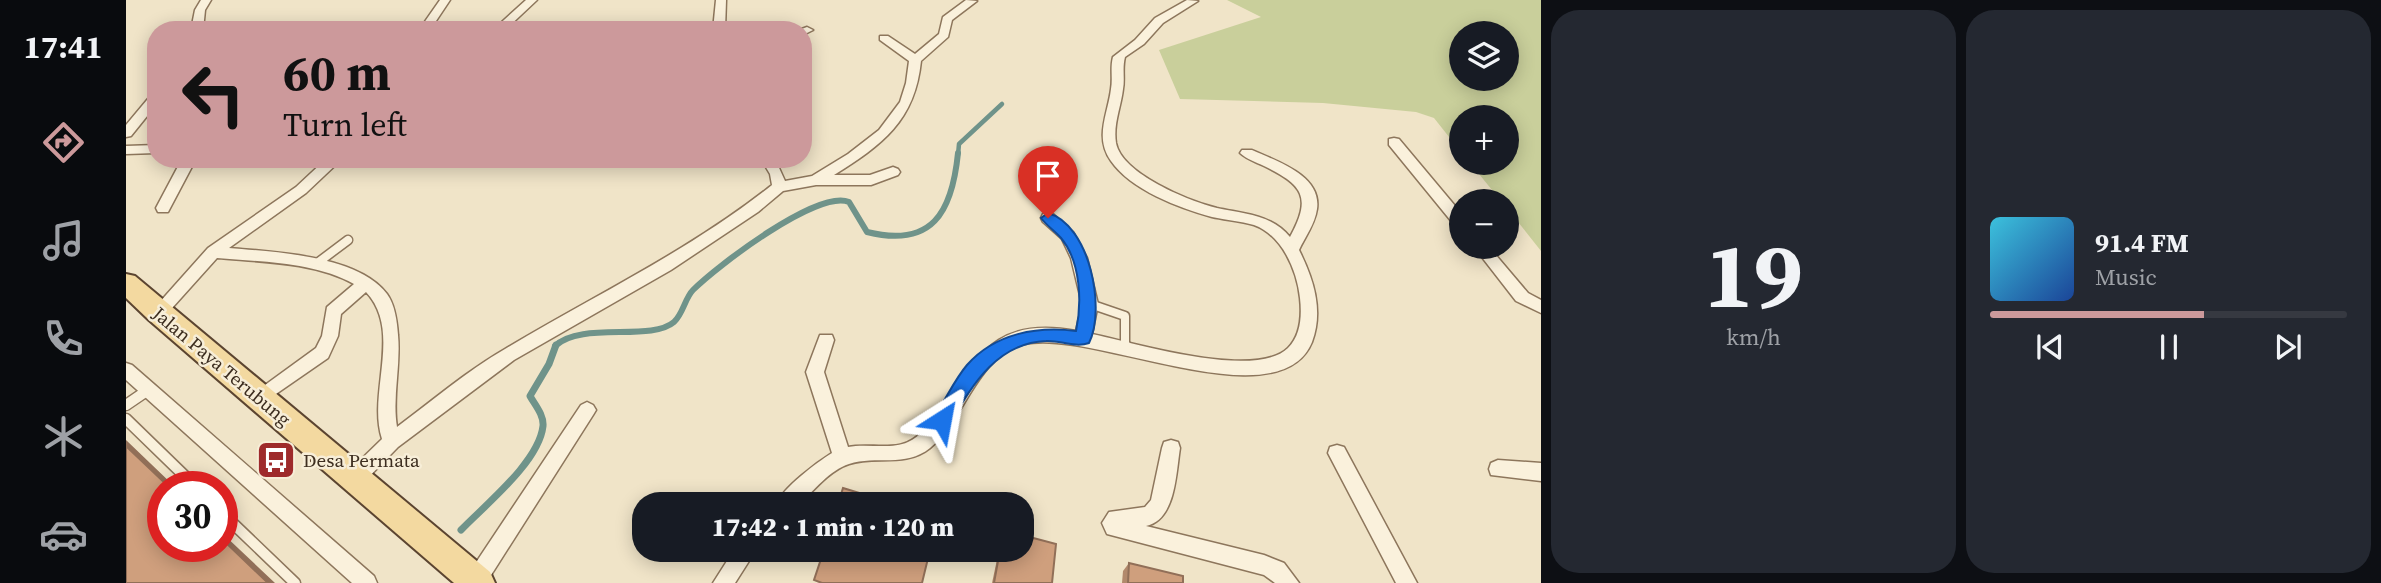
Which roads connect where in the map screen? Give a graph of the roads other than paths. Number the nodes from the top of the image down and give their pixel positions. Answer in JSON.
{"nodes":[{"id":1,"x":206,"y":0,"type":"edge"},
{"id":2,"x":444,"y":0,"type":"edge"},
{"id":3,"x":532,"y":0,"type":"edge"},
{"id":4,"x":721,"y":0,"type":"edge"},
{"id":5,"x":972,"y":1,"type":"edge"},
{"id":6,"x":1193,"y":1,"type":"edge"},
{"id":7,"x":198,"y":21,"type":"edge"},
{"id":8,"x":430,"y":21,"type":"edge"},
{"id":9,"x":508,"y":21,"type":"edge"},
{"id":10,"x":720,"y":21,"type":"edge"},
{"id":11,"x":884,"y":38,"type":"dead end"},
{"id":12,"x":915,"y":60,"type":"junction"},
{"id":13,"x":147,"y":108,"type":"edge"},
{"id":14,"x":126,"y":134,"type":"edge"},
{"id":15,"x":1394,"y":142,"type":"dead end"},
{"id":16,"x":147,"y":149,"type":"edge"},
{"id":17,"x":126,"y":150,"type":"edge"},
{"id":18,"x":1247,"y":153,"type":"dead end"},
{"id":19,"x":184,"y":168,"type":"edge"},
{"id":20,"x":325,"y":168,"type":"edge"},
{"id":21,"x":773,"y":168,"type":"edge"},
{"id":22,"x":893,"y":172,"type":"dead end"},
{"id":23,"x":816,"y":180,"type":"junction"},
{"id":24,"x":779,"y":187,"type":"junction"},
{"id":25,"x":163,"y":208,"type":"dead end"},
{"id":26,"x":1449,"y":208,"type":"edge"},
{"id":27,"x":1048,"y":218,"type":"dead end"},
{"id":28,"x":348,"y":240,"type":"dead end"},
{"id":29,"x":1292,"y":250,"type":"junction"},
{"id":30,"x":213,"y":252,"type":"junction"},
{"id":31,"x":1491,"y":259,"type":"edge"},
{"id":32,"x":316,"y":264,"type":"junction"},
{"id":33,"x":126,"y":283,"type":"edge"},
{"id":34,"x":365,"y":284,"type":"junction"},
{"id":35,"x":1090,"y":304,"type":"junction"},
{"id":36,"x":1541,"y":307,"type":"edge"},
{"id":37,"x":158,"y":313,"type":"junction"},
{"id":38,"x":1083,"y":338,"type":"junction"},
{"id":39,"x":826,"y":340,"type":"dead end"},
{"id":40,"x":1125,"y":348,"type":"junction"},
{"id":41,"x":126,"y":370,"type":"edge"},
{"id":42,"x":148,"y":390,"type":"junction"},
{"id":43,"x":260,"y":398,"type":"junction"},
{"id":44,"x":126,"y":405,"type":"edge"},
{"id":45,"x":587,"y":411,"type":"dead end"},
{"id":46,"x":126,"y":419,"type":"edge"},
{"id":47,"x":392,"y":441,"type":"junction"},
{"id":48,"x":1171,"y":448,"type":"dead end"},
{"id":49,"x":1337,"y":453,"type":"dead end"},
{"id":50,"x":842,"y":456,"type":"junction"},
{"id":51,"x":1499,"y":468,"type":"dead end"},
{"id":52,"x":180,"y":471,"type":"edge"},
{"id":53,"x":1541,"y":472,"type":"edge"},
{"id":54,"x":355,"y":478,"type":"junction"},
{"id":55,"x":800,"y":492,"type":"edge"},
{"id":56,"x":238,"y":528,"type":"edge"},
{"id":57,"x":738,"y":562,"type":"edge"},
{"id":58,"x":478,"y":582,"type":"edge"},
{"id":59,"x":295,"y":583,"type":"edge"},
{"id":60,"x":367,"y":583,"type":"edge"},
{"id":61,"x":723,"y":583,"type":"edge"},
{"id":62,"x":1289,"y":583,"type":"edge"},
{"id":63,"x":1407,"y":583,"type":"edge"}],
"edges":[{"from":1,"to":7,"type":"street"},
{"from":2,"to":8,"type":"street"},
{"from":3,"to":9,"type":"street"},
{"from":4,"to":10,"type":"street"},
{"from":5,"to":12,"type":"street"},
{"from":6,"to":29,"type":"street"},
{"from":11,"to":12,"type":"street"},
{"from":12,"to":23,"type":"street"},
{"from":13,"to":14,"type":"street"},
{"from":15,"to":26,"type":"street"},
{"from":16,"to":17,"type":"street"},
{"from":18,"to":29,"type":"street"},
{"from":19,"to":25,"type":"street"},
{"from":20,"to":30,"type":"street"},
{"from":21,"to":24,"type":"street"},
{"from":22,"to":23,"type":"street"},
{"from":23,"to":24,"type":"street"},
{"from":24,"to":47,"type":"street"},
{"from":27,"to":35,"type":"street"},
{"from":28,"to":32,"type":"lane"},
{"from":29,"to":40,"type":"street"},
{"from":30,"to":32,"type":"street"},
{"from":30,"to":37,"type":"street"},
{"from":31,"to":36,"type":"street"},
{"from":32,"to":34,"type":"street"},
{"from":33,"to":37,"type":"main road","name":"Jalan Paya Terubung"},
{"from":34,"to":43,"type":"street"},
{"from":34,"to":47,"type":"street"},
{"from":35,"to":38,"type":"street"},
{"from":35,"to":40,"type":"lane"},
{"from":37,"to":43,"type":"main road","name":"Jalan Paya Terubung"},
{"from":38,"to":40,"type":"street"},
{"from":38,"to":50,"type":"street"},
{"from":39,"to":50,"type":"street"},
{"from":41,"to":42,"type":"street"},
{"from":42,"to":44,"type":"lane"},
{"from":42,"to":60,"type":"street"},
{"from":43,"to":54,"type":"main road","name":"Jalan Paya Terubung"},
{"from":45,"to":58,"type":"street"},
{"from":46,"to":52,"type":"lane"},
{"from":47,"to":54,"type":"street"},
{"from":48,"to":62,"type":"street"},
{"from":49,"to":63,"type":"street"},
{"from":50,"to":55,"type":"street"},
{"from":51,"to":53,"type":"street"},
{"from":54,"to":58,"type":"main road","name":"Jalan Paya Terubung"},
{"from":56,"to":59,"type":"lane"},
{"from":57,"to":61,"type":"street"}]}
